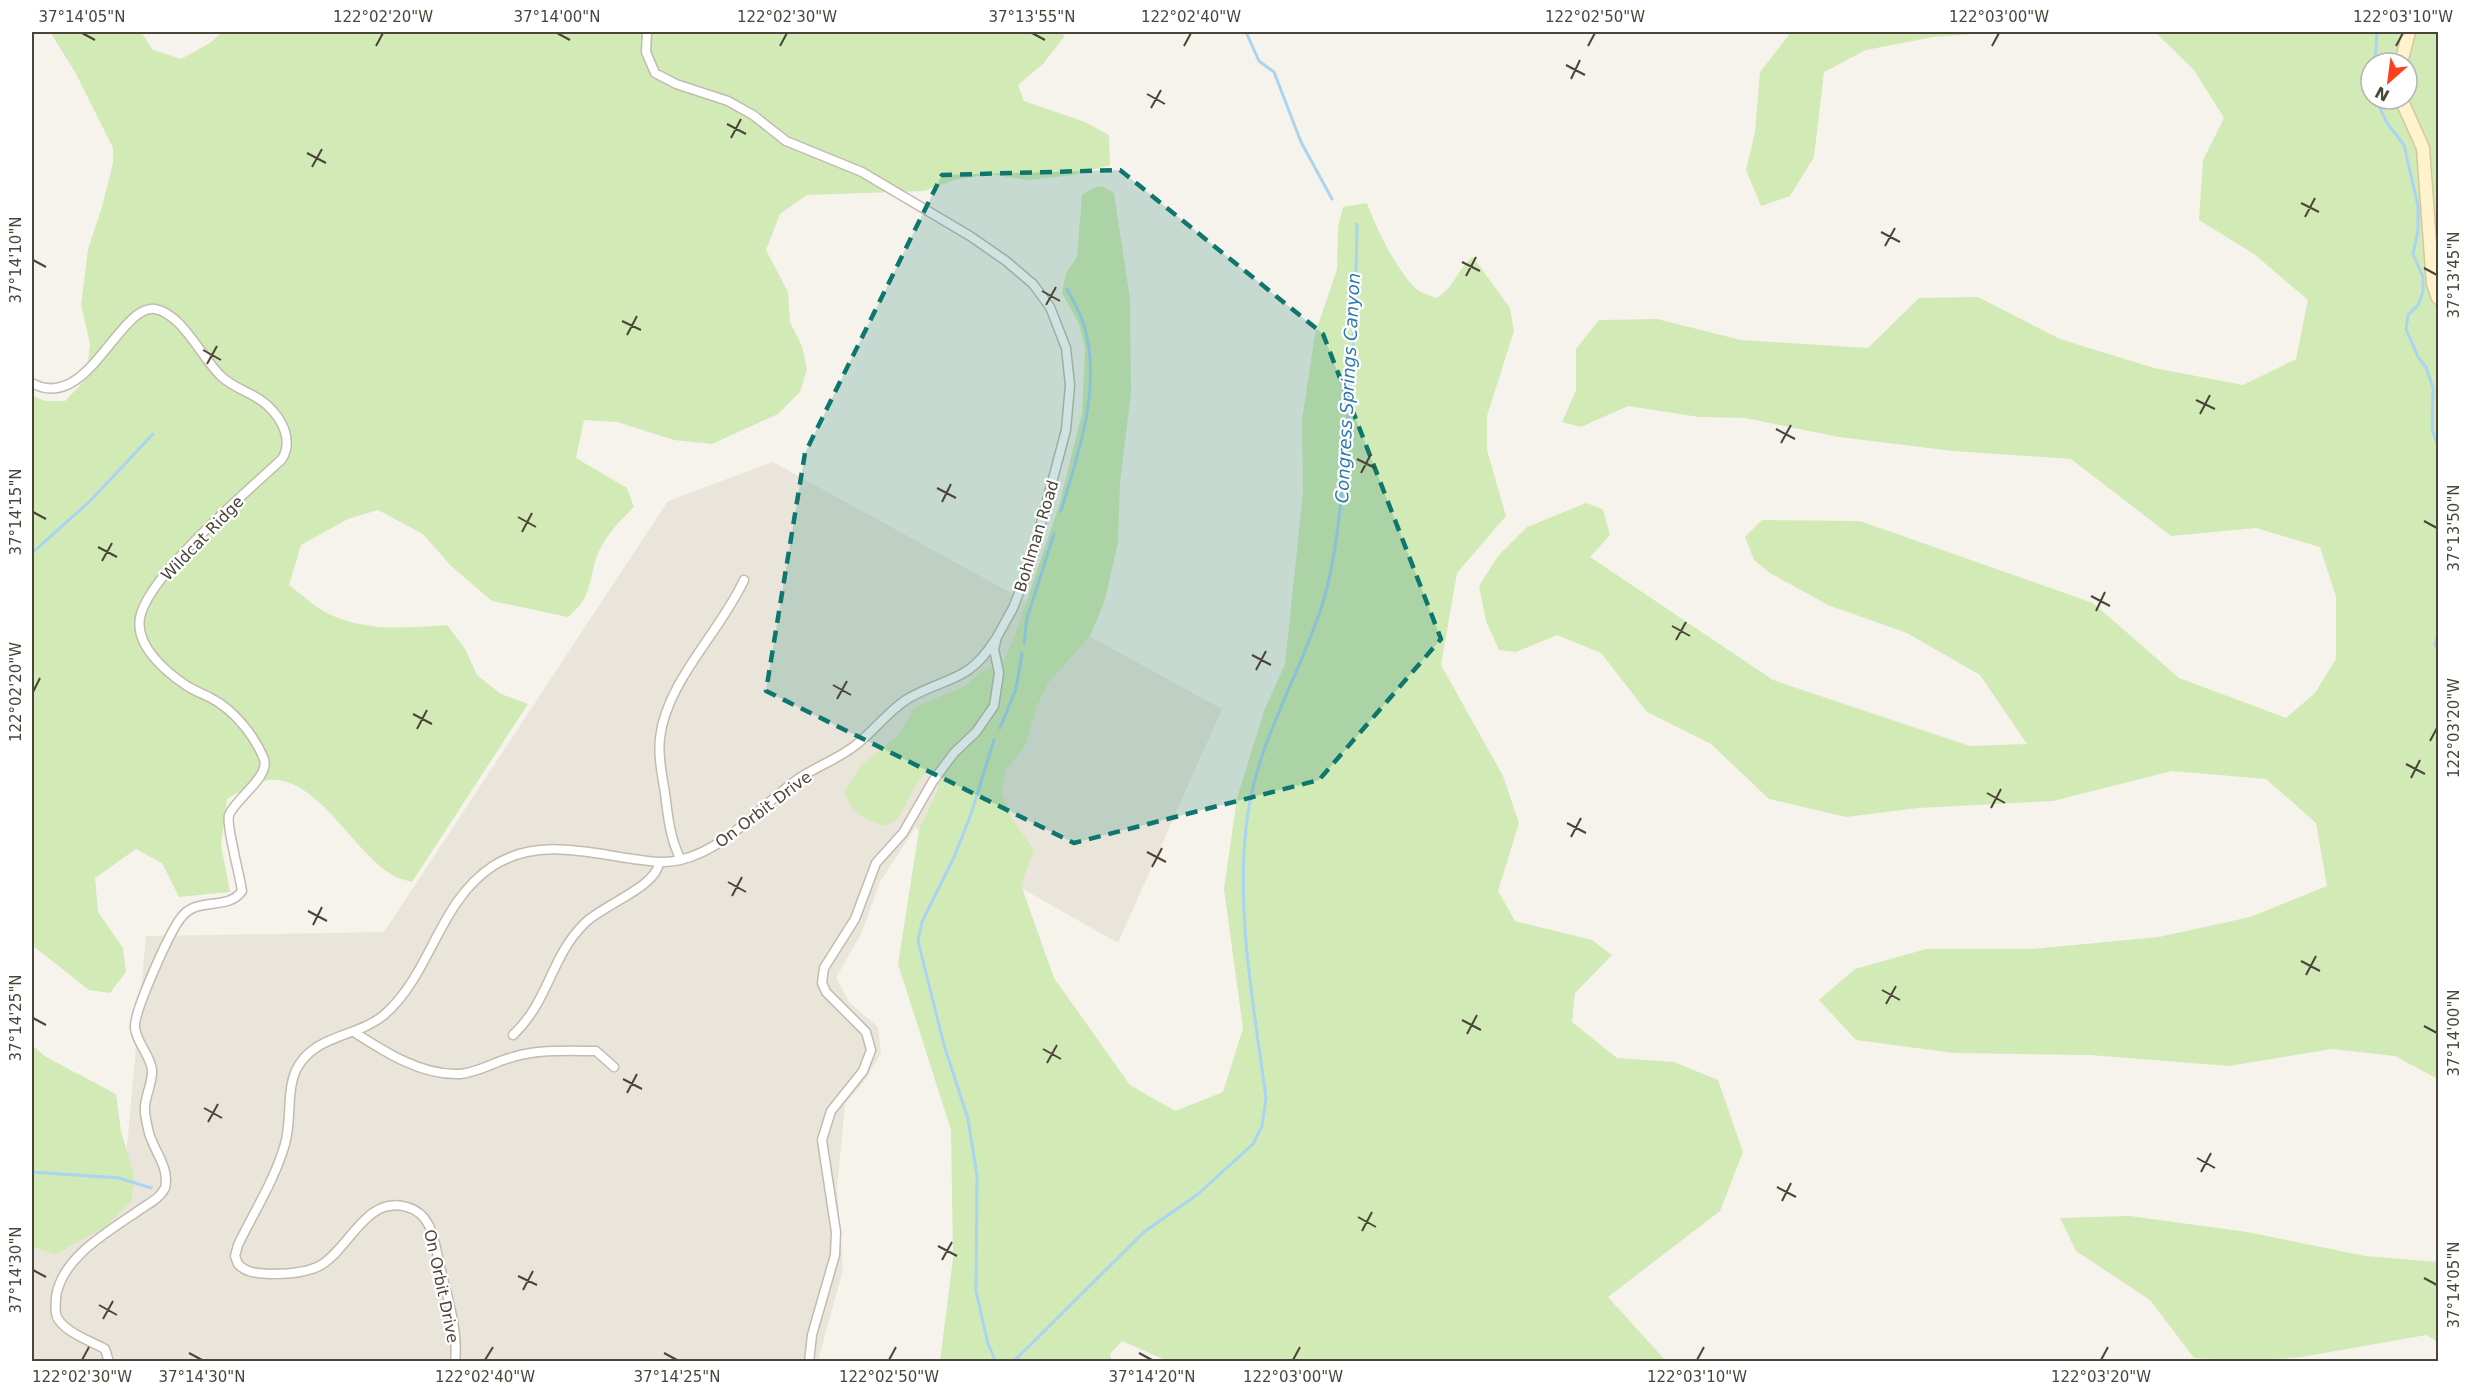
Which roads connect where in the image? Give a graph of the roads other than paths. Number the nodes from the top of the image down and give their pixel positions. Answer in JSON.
{"nodes":[{"id":1,"x":647,"y":32,"type":"edge"},
{"id":2,"x":2409,"y":32,"type":"edge"},
{"id":3,"x":2404,"y":51,"type":"edge"},
{"id":4,"x":2406,"y":111,"type":"edge"},
{"id":5,"x":2439,"y":298,"type":"edge"},
{"id":6,"x":32,"y":383,"type":"edge"},
{"id":7,"x":744,"y":580,"type":"dead end"},
{"id":8,"x":997,"y":637,"type":"junction"},
{"id":9,"x":681,"y":860,"type":"junction"},
{"id":10,"x":659,"y":863,"type":"junction"},
{"id":11,"x":354,"y":1032,"type":"junction"},
{"id":12,"x":513,"y":1035,"type":"dead end"},
{"id":13,"x":614,"y":1067,"type":"dead end"},
{"id":14,"x":109,"y":1362,"type":"edge"},
{"id":15,"x":455,"y":1362,"type":"edge"},
{"id":16,"x":809,"y":1362,"type":"edge"}],
"edges":[{"from":1,"to":8,"type":"street","name":"Bohlman Road"},
{"from":2,"to":3,"type":"street"},
{"from":4,"to":5,"type":"street"},
{"from":6,"to":14,"type":"street","name":"Wildcat Ridge"},
{"from":7,"to":9,"type":"street"},
{"from":8,"to":9,"type":"street","name":"On Orbit Drive"},
{"from":8,"to":16,"type":"street"},
{"from":9,"to":10,"type":"street","name":"On Orbit Drive"},
{"from":10,"to":11,"type":"street","name":"On Orbit Drive"},
{"from":10,"to":12,"type":"street"},
{"from":11,"to":13,"type":"street"},
{"from":11,"to":15,"type":"street","name":"On Orbit Drive"}]}
